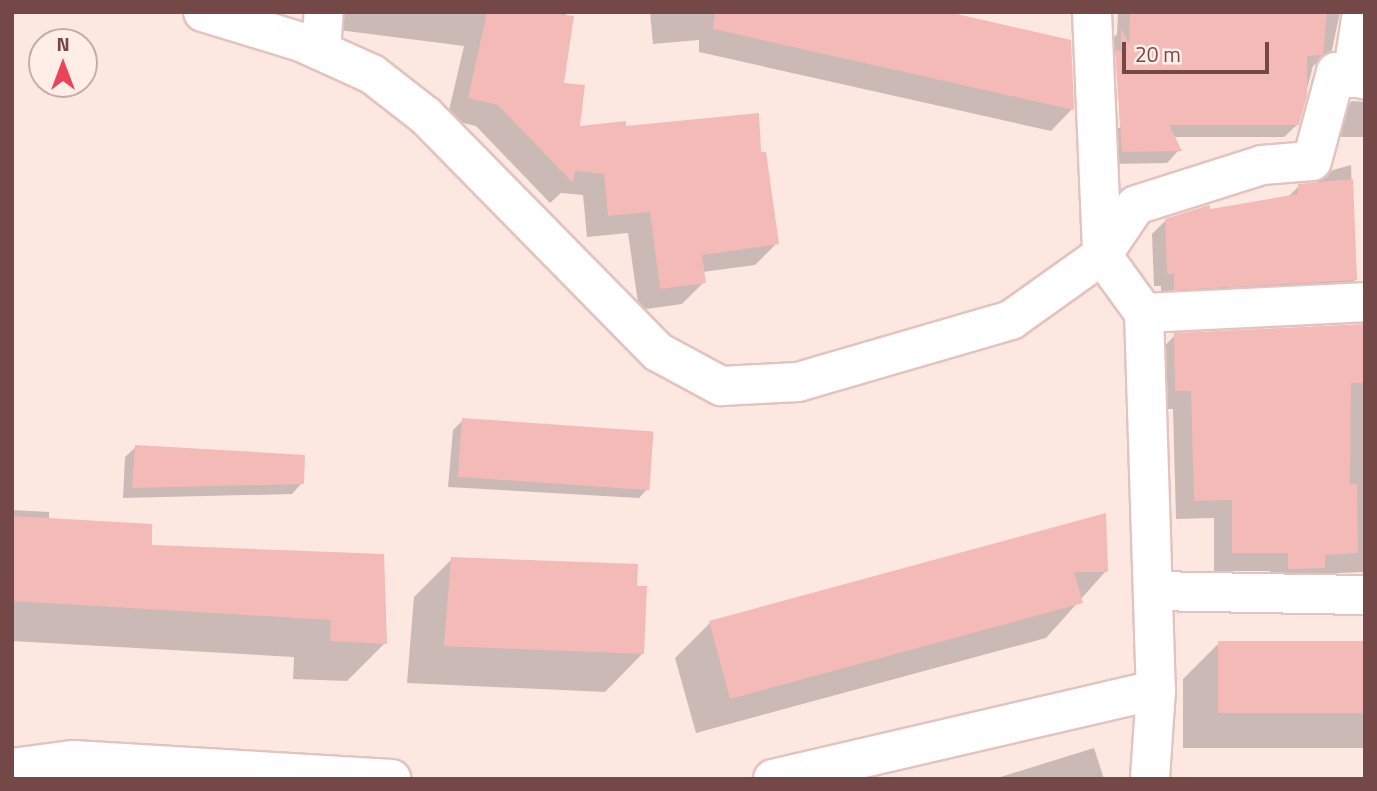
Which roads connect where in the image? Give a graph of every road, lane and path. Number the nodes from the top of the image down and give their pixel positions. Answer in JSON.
{"nodes":[{"id":1,"x":324,"y":12,"type":"edge"},
{"id":2,"x":1092,"y":12,"type":"edge"},
{"id":3,"x":1362,"y":12,"type":"edge"},
{"id":4,"x":216,"y":13,"type":"edge"},
{"id":5,"x":321,"y":51,"type":"junction"},
{"id":6,"x":1359,"y":79,"type":"edge"},
{"id":7,"x":1102,"y":255,"type":"junction"},
{"id":8,"x":1365,"y":302,"type":"edge"},
{"id":9,"x":1144,"y":313,"type":"junction"},
{"id":10,"x":1153,"y":591,"type":"junction"},
{"id":11,"x":1365,"y":595,"type":"edge"},
{"id":12,"x":1156,"y":690,"type":"junction"},
{"id":13,"x":26,"y":771,"type":"edge"},
{"id":14,"x":391,"y":779,"type":"edge"},
{"id":15,"x":773,"y":779,"type":"edge"},
{"id":16,"x":1150,"y":779,"type":"edge"}],
"edges":[{"from":1,"to":5,"type":"street"},
{"from":2,"to":7,"type":"street"},
{"from":3,"to":6,"type":"street"},
{"from":4,"to":5,"type":"street"},
{"from":5,"to":7,"type":"street"},
{"from":6,"to":7,"type":"street"},
{"from":7,"to":9,"type":"street"},
{"from":8,"to":9,"type":"street"},
{"from":9,"to":10,"type":"street"},
{"from":10,"to":11,"type":"street"},
{"from":10,"to":12,"type":"street"},
{"from":12,"to":15,"type":"street"},
{"from":12,"to":16,"type":"street"},
{"from":13,"to":14,"type":"street"}]}
